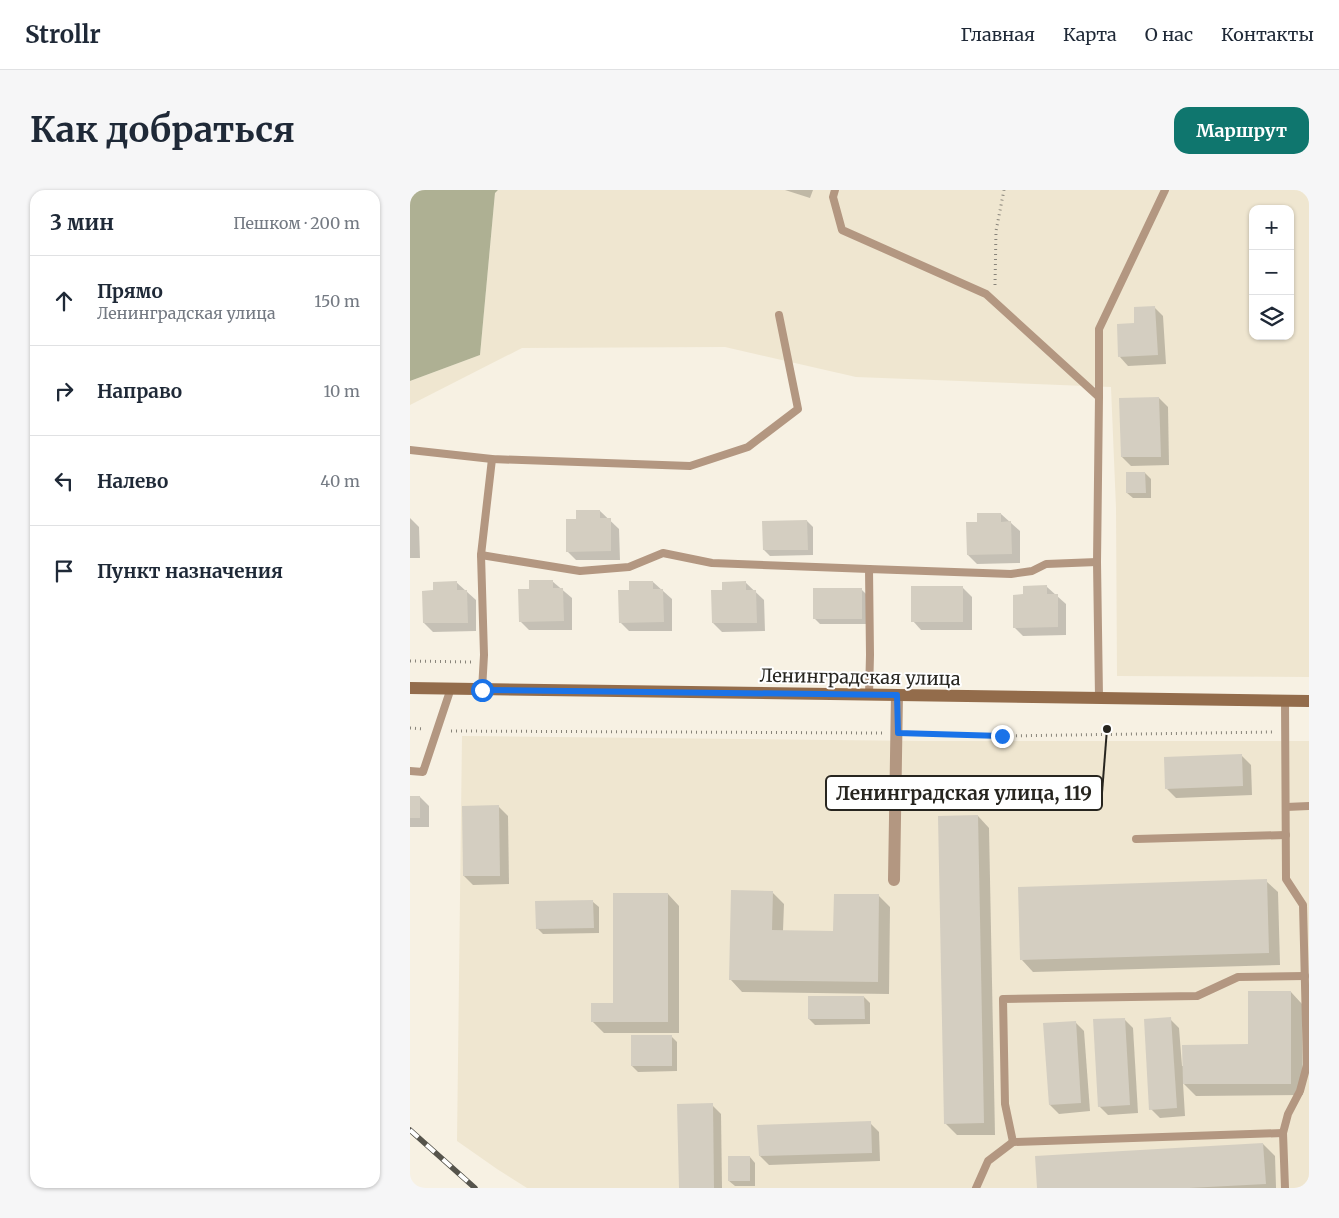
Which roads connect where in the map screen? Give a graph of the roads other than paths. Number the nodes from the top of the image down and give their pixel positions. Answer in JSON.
{"nodes":[{"id":1,"x":835,"y":190,"type":"edge"},
{"id":2,"x":1165,"y":190,"type":"edge"},
{"id":3,"x":779,"y":315,"type":"dead end"},
{"id":4,"x":1099,"y":397,"type":"junction"},
{"id":5,"x":410,"y":450,"type":"edge"},
{"id":6,"x":492,"y":459,"type":"junction"},
{"id":7,"x":481,"y":555,"type":"junction"},
{"id":8,"x":1097,"y":562,"type":"junction"},
{"id":9,"x":869,"y":569,"type":"junction"},
{"id":10,"x":410,"y":688,"type":"edge"},
{"id":11,"x":451,"y":688,"type":"junction"},
{"id":12,"x":482,"y":690,"type":"junction"},
{"id":13,"x":868,"y":695,"type":"junction"},
{"id":14,"x":897,"y":695,"type":"junction"},
{"id":15,"x":1100,"y":697,"type":"junction"},
{"id":16,"x":1285,"y":700,"type":"junction"},
{"id":17,"x":1309,"y":701,"type":"edge"},
{"id":18,"x":410,"y":771,"type":"edge"},
{"id":19,"x":1309,"y":806,"type":"edge"},
{"id":20,"x":1286,"y":807,"type":"junction"},
{"id":21,"x":1286,"y":835,"type":"junction"},
{"id":22,"x":1136,"y":840,"type":"dead end"},
{"id":23,"x":894,"y":880,"type":"dead end"},
{"id":24,"x":1305,"y":976,"type":"junction"},
{"id":25,"x":1307,"y":1007,"type":"edge"},
{"id":26,"x":1283,"y":1133,"type":"junction"},
{"id":27,"x":1013,"y":1142,"type":"junction"},
{"id":28,"x":976,"y":1188,"type":"edge"},
{"id":29,"x":1284,"y":1188,"type":"edge"}],
"edges":[{"from":1,"to":4,"type":"lane"},
{"from":2,"to":4,"type":"lane"},
{"from":3,"to":6,"type":"lane"},
{"from":4,"to":8,"type":"lane"},
{"from":5,"to":6,"type":"lane"},
{"from":6,"to":7,"type":"lane"},
{"from":7,"to":9,"type":"lane"},
{"from":7,"to":12,"type":"lane"},
{"from":8,"to":9,"type":"lane"},
{"from":8,"to":15,"type":"lane"},
{"from":9,"to":13,"type":"lane"},
{"from":10,"to":11,"type":"main road","name":"Ленинградская улица"},
{"from":11,"to":12,"type":"main road","name":"Ленинградская улица"},
{"from":11,"to":18,"type":"lane"},
{"from":12,"to":13,"type":"main road","name":"Ленинградская улица"},
{"from":13,"to":14,"type":"main road","name":"Ленинградская улица"},
{"from":14,"to":15,"type":"main road","name":"Ленинградская улица"},
{"from":14,"to":23,"type":"street"},
{"from":15,"to":16,"type":"main road","name":"Ленинградская улица"},
{"from":16,"to":17,"type":"main road","name":"Ленинградская улица"},
{"from":16,"to":20,"type":"lane"},
{"from":19,"to":20,"type":"lane"},
{"from":20,"to":21,"type":"lane"},
{"from":21,"to":22,"type":"lane"},
{"from":21,"to":24,"type":"lane"},
{"from":24,"to":25,"type":"lane"},
{"from":24,"to":27,"type":"lane"},
{"from":25,"to":26,"type":"lane"},
{"from":26,"to":27,"type":"lane"},
{"from":26,"to":29,"type":"lane"},
{"from":27,"to":28,"type":"lane"}]}
